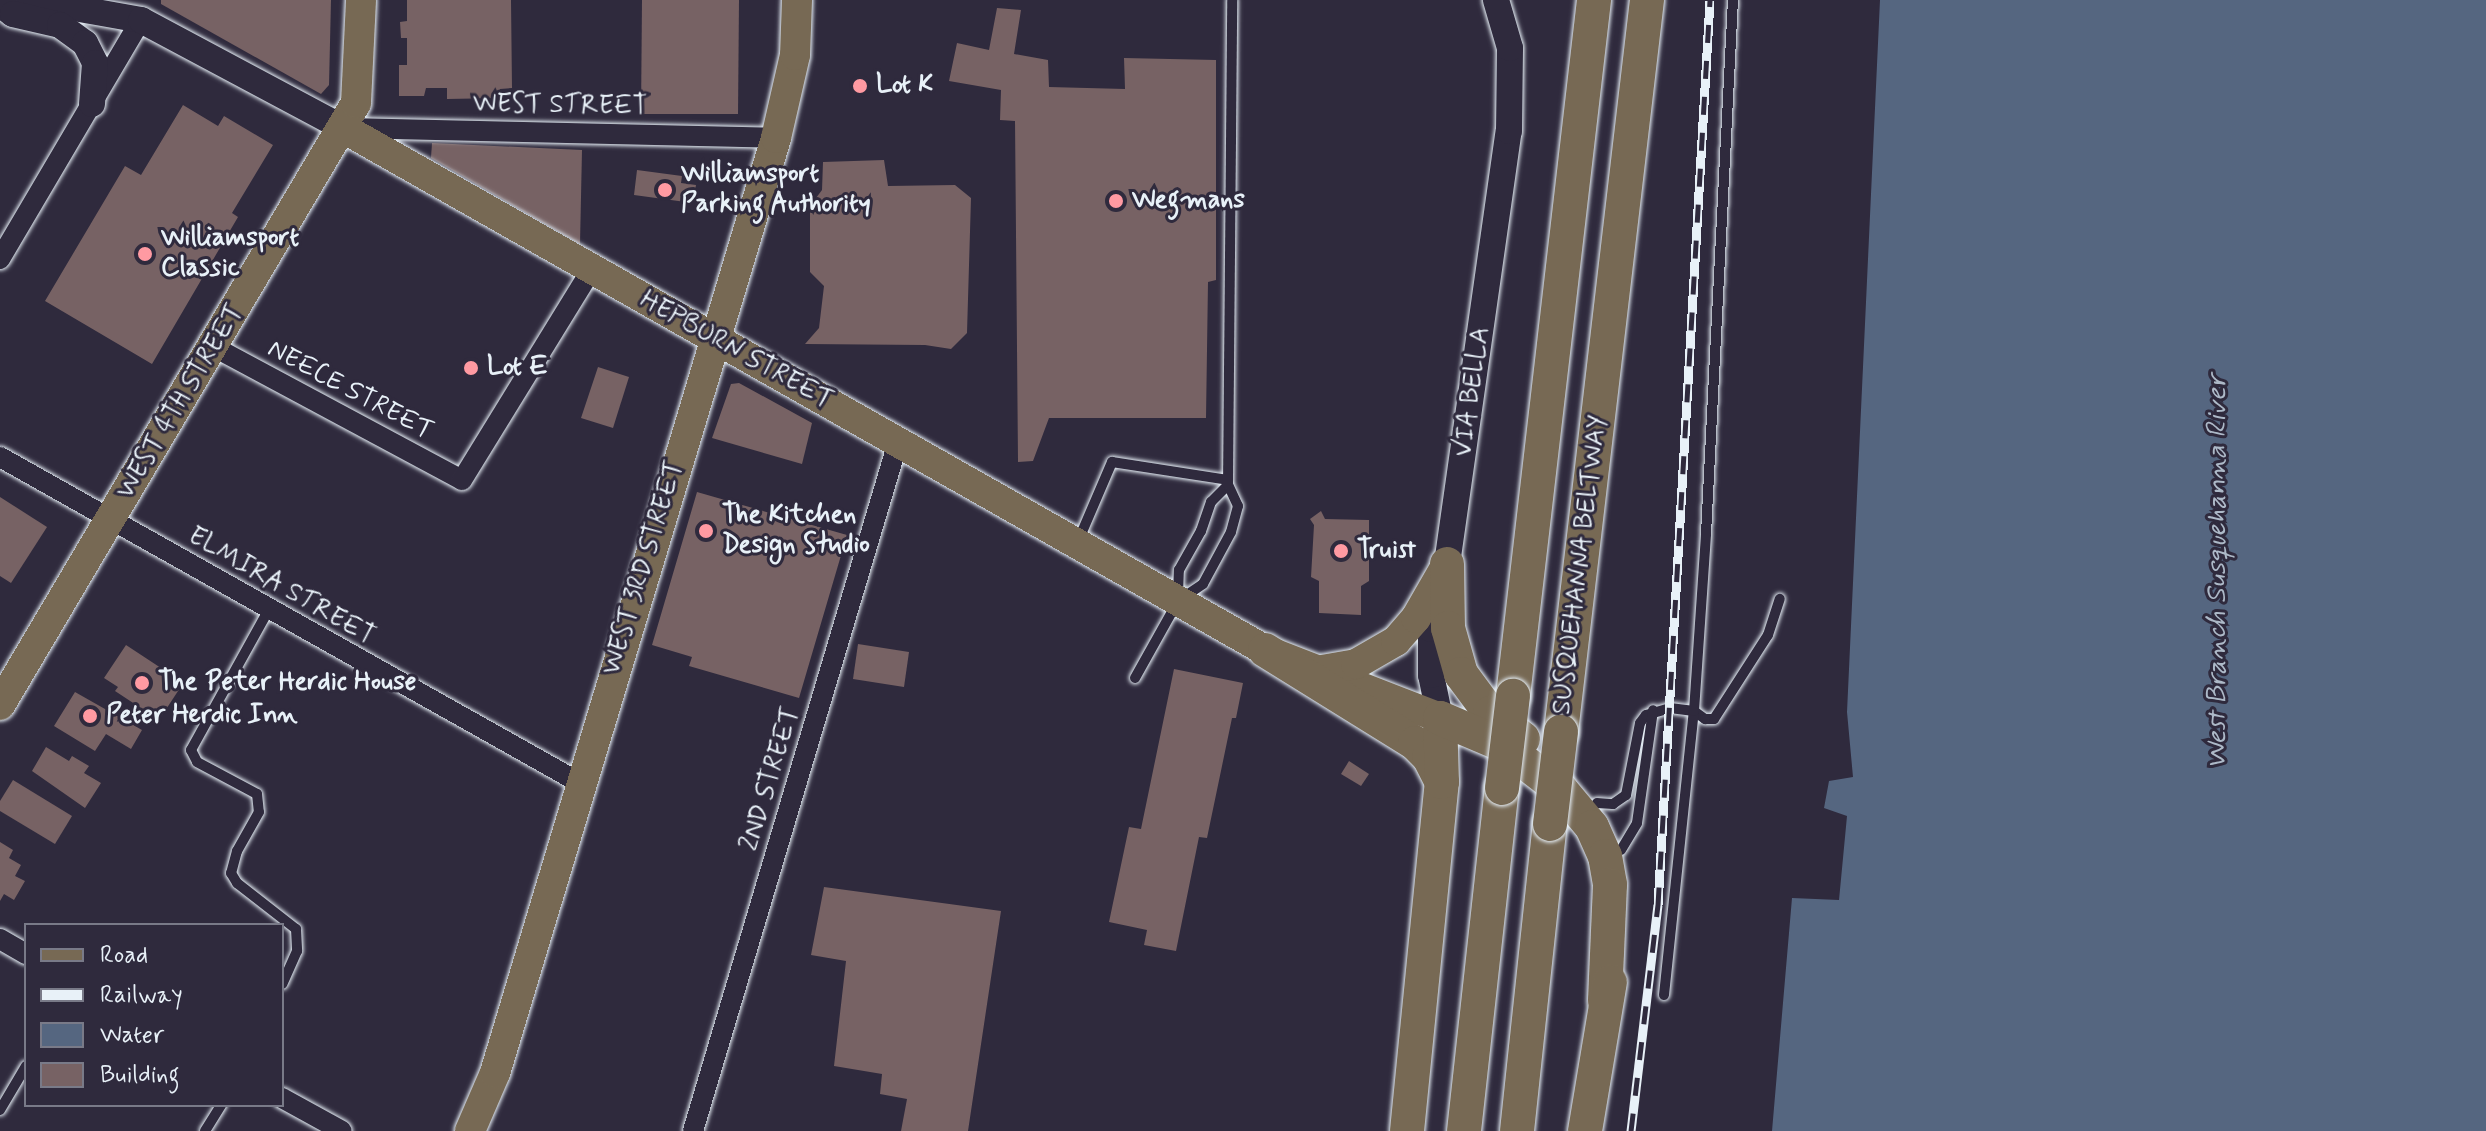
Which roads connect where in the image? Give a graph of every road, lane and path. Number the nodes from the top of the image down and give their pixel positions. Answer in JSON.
{"nodes":[{"id":1,"x":29,"y":0,"type":"edge"},
{"id":2,"x":361,"y":0,"type":"edge"},
{"id":3,"x":797,"y":0,"type":"edge"},
{"id":4,"x":1232,"y":0,"type":"edge"},
{"id":5,"x":1241,"y":0,"type":"edge"},
{"id":6,"x":1496,"y":0,"type":"edge"},
{"id":7,"x":1518,"y":0,"type":"edge"},
{"id":8,"x":1594,"y":0,"type":"edge"},
{"id":9,"x":1647,"y":0,"type":"edge"},
{"id":10,"x":1733,"y":0,"type":"edge"},
{"id":11,"x":0,"y":4,"type":"edge"},
{"id":12,"x":139,"y":15,"type":"junction"},
{"id":13,"x":1232,"y":34,"type":"junction"},
{"id":14,"x":1510,"y":63,"type":"junction"},
{"id":15,"x":92,"y":104,"type":"junction"},
{"id":16,"x":343,"y":128,"type":"junction"},
{"id":17,"x":776,"y":138,"type":"junction"},
{"id":18,"x":0,"y":259,"type":"edge"},
{"id":19,"x":591,"y":270,"type":"junction"},
{"id":20,"x":715,"y":339,"type":"junction"},
{"id":21,"x":214,"y":347,"type":"junction"},
{"id":22,"x":898,"y":442,"type":"junction"},
{"id":23,"x":0,"y":457,"type":"edge"},
{"id":24,"x":1228,"y":482,"type":"junction"},
{"id":25,"x":110,"y":520,"type":"junction"},
{"id":26,"x":1077,"y":544,"type":"junction"},
{"id":27,"x":1447,"y":564,"type":"junction"},
{"id":28,"x":1780,"y":599,"type":"dead end"},
{"id":29,"x":1178,"y":601,"type":"junction"},
{"id":30,"x":268,"y":611,"type":"junction"},
{"id":31,"x":1265,"y":650,"type":"junction"},
{"id":32,"x":1322,"y":670,"type":"junction"},
{"id":33,"x":1135,"y":678,"type":"dead end"},
{"id":34,"x":0,"y":705,"type":"edge"},
{"id":35,"x":1653,"y":710,"type":"junction"},
{"id":36,"x":1694,"y":711,"type":"junction"},
{"id":37,"x":1440,"y":718,"type":"junction"},
{"id":38,"x":1442,"y":782,"type":"junction"},
{"id":39,"x":580,"y":783,"type":"junction"},
{"id":40,"x":1597,"y":803,"type":"junction"},
{"id":41,"x":1621,"y":850,"type":"junction"},
{"id":42,"x":0,"y":939,"type":"edge"},
{"id":43,"x":24,"y":953,"type":"edge"},
{"id":44,"x":284,"y":980,"type":"edge"},
{"id":45,"x":1664,"y":995,"type":"dead end"},
{"id":46,"x":1605,"y":1001,"type":"junction"},
{"id":47,"x":24,"y":1069,"type":"edge"},
{"id":48,"x":284,"y":1099,"type":"edge"},
{"id":49,"x":220,"y":1107,"type":"edge"},
{"id":50,"x":0,"y":1110,"type":"edge"},
{"id":51,"x":205,"y":1131,"type":"edge"},
{"id":52,"x":342,"y":1131,"type":"edge"},
{"id":53,"x":470,"y":1131,"type":"edge"},
{"id":54,"x":693,"y":1131,"type":"edge"},
{"id":55,"x":1407,"y":1131,"type":"edge"},
{"id":56,"x":1464,"y":1131,"type":"edge"},
{"id":57,"x":1517,"y":1131,"type":"edge"},
{"id":58,"x":1585,"y":1131,"type":"edge"}],
"edges":[{"from":1,"to":12,"type":"main road","name":"HEPBURN STREET"},
{"from":2,"to":16,"type":"main road","name":"WEST 4TH STREET"},
{"from":3,"to":17,"type":"main road","name":"WEST 3RD STREET"},
{"from":4,"to":13,"type":"lane"},
{"from":5,"to":13,"type":"lane"},
{"from":6,"to":14,"type":"main road","name":"VIA BELLA"},
{"from":7,"to":14,"type":"main road","name":"VIA BELLA"},
{"from":8,"to":56,"type":"highway","name":"SUSQUEHANNA BELTWAY","bridge":true},
{"from":9,"to":57,"type":"highway","name":"SUSQUEHANNA BELTWAY","bridge":true},
{"from":10,"to":36,"type":"lane"},
{"from":11,"to":15,"type":"main road"},
{"from":12,"to":15,"type":"street"},
{"from":12,"to":16,"type":"main road","name":"HEPBURN STREET"},
{"from":13,"to":24,"type":"lane"},
{"from":14,"to":27,"type":"main road","name":"VIA BELLA"},
{"from":15,"to":18,"type":"street"},
{"from":16,"to":17,"type":"street","name":"WEST STREET"},
{"from":16,"to":19,"type":"main road","name":"HEPBURN STREET"},
{"from":16,"to":21,"type":"main road","name":"WEST 4TH STREET"},
{"from":17,"to":20,"type":"main road","name":"WEST 3RD STREET"},
{"from":19,"to":20,"type":"main road","name":"HEPBURN STREET"},
{"from":19,"to":21,"type":"street","name":"NEECE STREET"},
{"from":20,"to":22,"type":"main road","name":"HEPBURN STREET"},
{"from":20,"to":39,"type":"main road","name":"WEST 3RD STREET"},
{"from":21,"to":25,"type":"main road","name":"WEST 4TH STREET"},
{"from":22,"to":26,"type":"main road","name":"HEPBURN STREET"},
{"from":22,"to":54,"type":"street","name":"2ND STREET"},
{"from":23,"to":25,"type":"street","name":"ELMIRA STREET"},
{"from":24,"to":26,"type":"lane"},
{"from":24,"to":29,"type":"lane"},
{"from":24,"to":29,"type":"lane"},
{"from":25,"to":30,"type":"street","name":"ELMIRA STREET"},
{"from":25,"to":34,"type":"main road","name":"WEST 4TH STREET"},
{"from":26,"to":29,"type":"main road","name":"HEPBURN STREET"},
{"from":27,"to":32,"type":"main road"},
{"from":27,"to":37,"type":"main road","name":"VIA BELLA"},
{"from":27,"to":40,"type":"highway"},
{"from":28,"to":36,"type":"lane"},
{"from":29,"to":31,"type":"main road","name":"HEPBURN STREET"},
{"from":29,"to":33,"type":"lane"},
{"from":30,"to":39,"type":"street","name":"ELMIRA STREET"},
{"from":30,"to":44,"type":"lane"},
{"from":31,"to":32,"type":"main road","name":"HEPBURN STREET"},
{"from":31,"to":38,"type":"highway"},
{"from":32,"to":37,"type":"main road","name":"HEPBURN STREET"},
{"from":35,"to":36,"type":"lane"},
{"from":35,"to":40,"type":"lane"},
{"from":35,"to":41,"type":"lane"},
{"from":36,"to":45,"type":"lane"},
{"from":37,"to":38,"type":"highway"},
{"from":37,"to":46,"type":"highway"},
{"from":38,"to":55,"type":"highway"},
{"from":39,"to":53,"type":"main road","name":"WEST 3RD STREET"},
{"from":40,"to":41,"type":"highway"},
{"from":41,"to":46,"type":"highway"},
{"from":42,"to":43,"type":"street"},
{"from":46,"to":58,"type":"highway"},
{"from":47,"to":50,"type":"lane"},
{"from":48,"to":52,"type":"street"},
{"from":49,"to":51,"type":"lane"}]}
